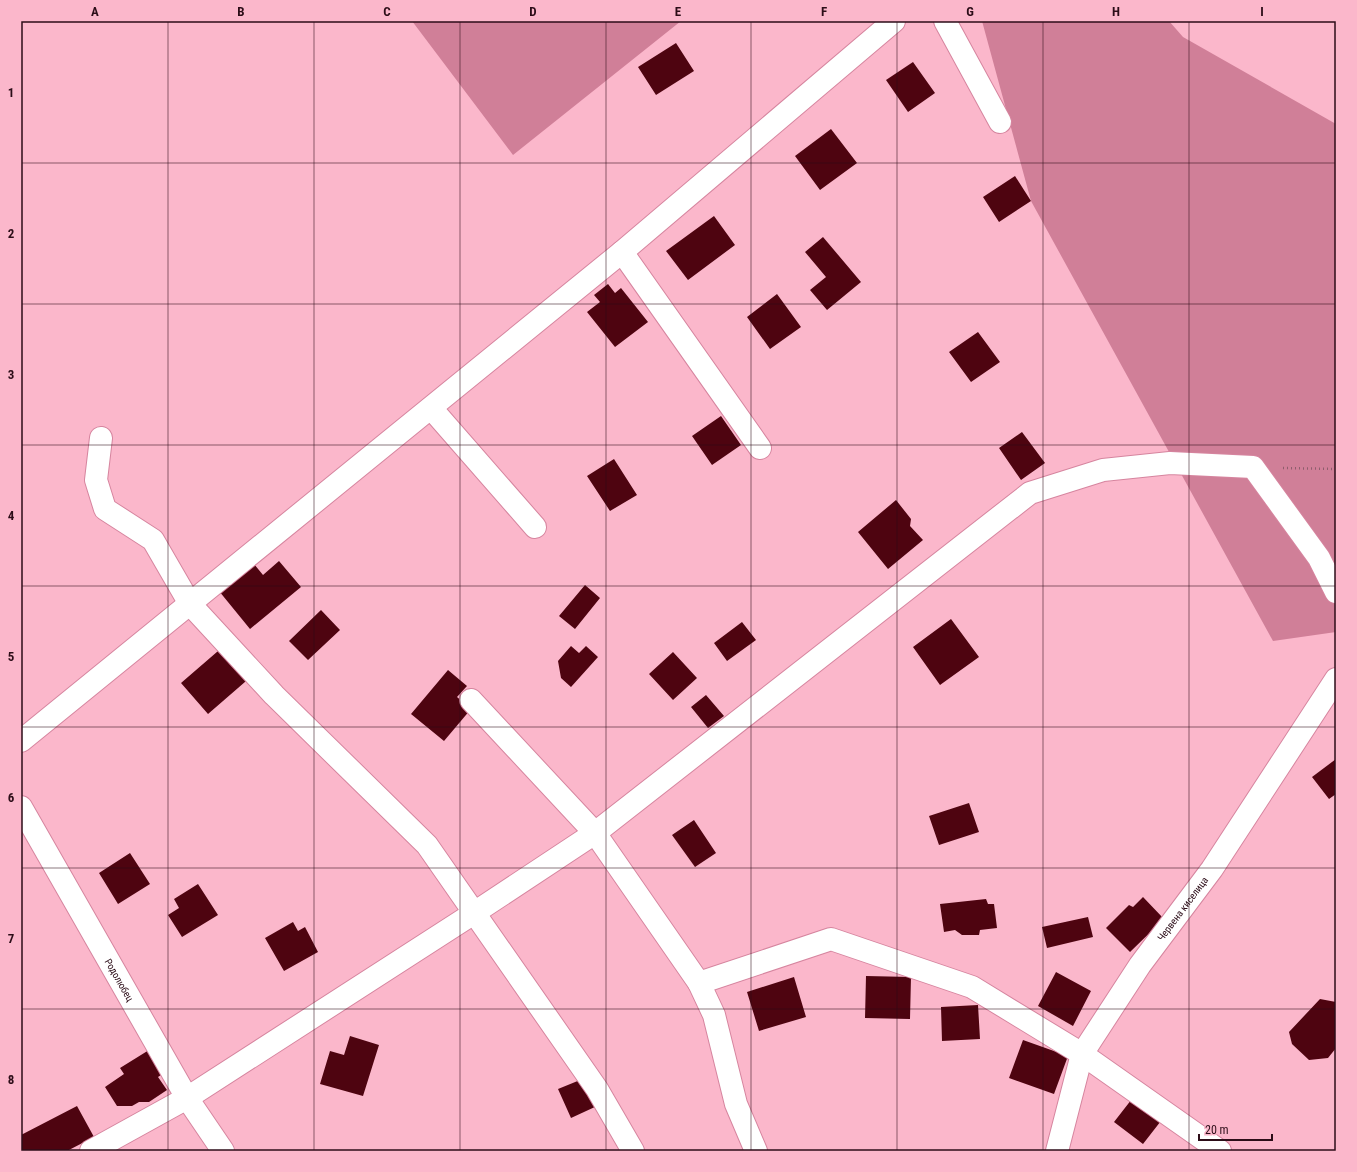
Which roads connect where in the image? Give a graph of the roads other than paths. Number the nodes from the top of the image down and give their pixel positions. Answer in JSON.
{"nodes":[{"id":1,"x":893,"y":21,"type":"edge"},
{"id":2,"x":945,"y":21,"type":"edge"},
{"id":3,"x":1000,"y":122,"type":"dead end"},
{"id":4,"x":622,"y":252,"type":"junction"},
{"id":5,"x":431,"y":408,"type":"junction"},
{"id":6,"x":101,"y":438,"type":"dead end"},
{"id":7,"x":760,"y":448,"type":"dead end"},
{"id":8,"x":535,"y":527,"type":"dead end"},
{"id":9,"x":1336,"y":592,"type":"edge"},
{"id":10,"x":190,"y":604,"type":"junction"},
{"id":11,"x":1336,"y":679,"type":"edge"},
{"id":12,"x":471,"y":700,"type":"dead end"},
{"id":13,"x":21,"y":741,"type":"edge"},
{"id":14,"x":21,"y":806,"type":"edge"},
{"id":15,"x":595,"y":833,"type":"junction"},
{"id":16,"x":474,"y":913,"type":"junction"},
{"id":17,"x":699,"y":983,"type":"junction"},
{"id":18,"x":1082,"y":1054,"type":"junction"},
{"id":19,"x":187,"y":1098,"type":"junction"},
{"id":20,"x":91,"y":1151,"type":"edge"},
{"id":21,"x":223,"y":1151,"type":"edge"},
{"id":22,"x":633,"y":1151,"type":"edge"},
{"id":23,"x":756,"y":1151,"type":"edge"},
{"id":24,"x":1057,"y":1151,"type":"edge"},
{"id":25,"x":1220,"y":1151,"type":"edge"}],
"edges":[{"from":1,"to":4,"type":"street"},
{"from":2,"to":3,"type":"street"},
{"from":4,"to":5,"type":"street"},
{"from":4,"to":7,"type":"street"},
{"from":5,"to":8,"type":"street"},
{"from":5,"to":10,"type":"street"},
{"from":6,"to":10,"type":"street"},
{"from":9,"to":15,"type":"street"},
{"from":10,"to":13,"type":"street"},
{"from":10,"to":16,"type":"street"},
{"from":11,"to":18,"type":"street","name":"Червена киселица"},
{"from":12,"to":15,"type":"street"},
{"from":14,"to":19,"type":"street","name":"Родолюбец"},
{"from":15,"to":16,"type":"street"},
{"from":15,"to":17,"type":"street"},
{"from":16,"to":19,"type":"street"},
{"from":16,"to":22,"type":"street"},
{"from":17,"to":18,"type":"street"},
{"from":17,"to":23,"type":"street"},
{"from":18,"to":24,"type":"street","name":"Червена киселица"},
{"from":18,"to":25,"type":"street"},
{"from":19,"to":20,"type":"street"},
{"from":19,"to":21,"type":"street","name":"Родолюбец"}]}
